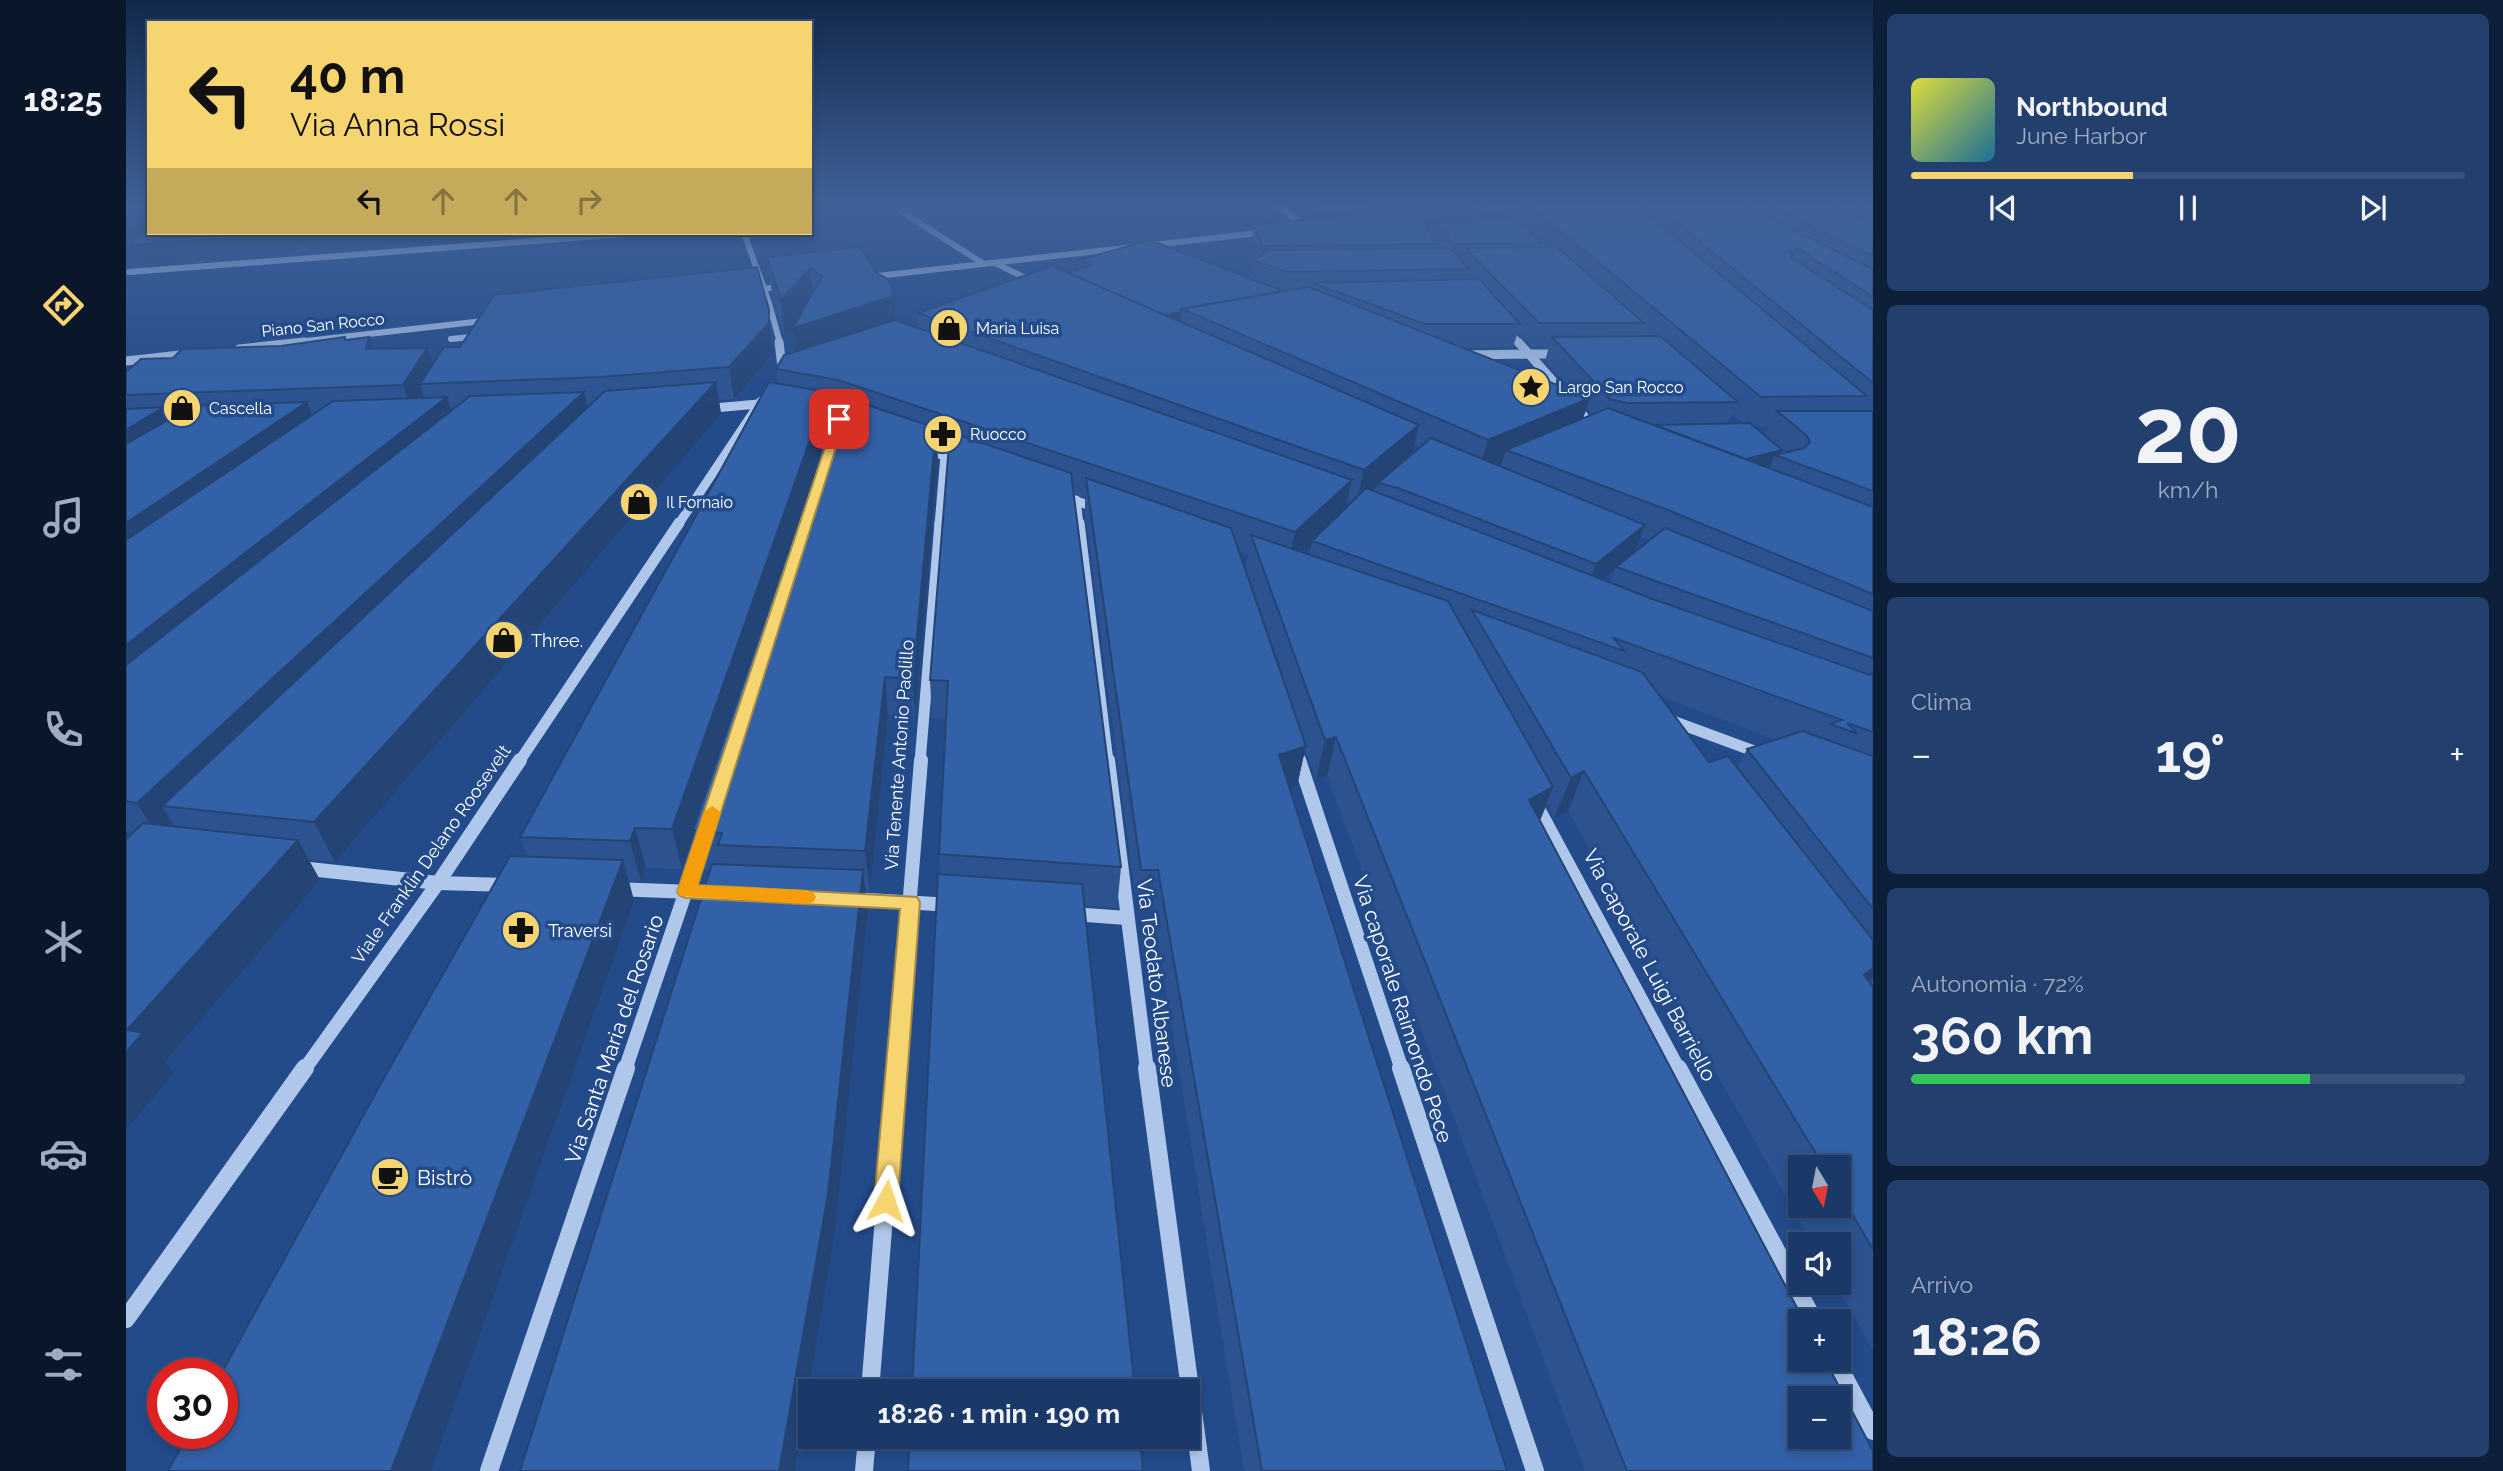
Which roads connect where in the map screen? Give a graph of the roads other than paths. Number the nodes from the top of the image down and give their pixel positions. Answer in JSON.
{"nodes":[{"id":1,"x":758,"y":272,"type":"edge"},
{"id":2,"x":917,"y":272,"type":"edge"},
{"id":3,"x":1013,"y":272,"type":"edge"},
{"id":4,"x":861,"y":278,"type":"edge"},
{"id":5,"x":792,"y":286,"type":"edge"},
{"id":6,"x":765,"y":289,"type":"junction"},
{"id":7,"x":1031,"y":291,"type":"edge"},
{"id":8,"x":738,"y":292,"type":"edge"},
{"id":9,"x":507,"y":318,"type":"edge"},
{"id":10,"x":480,"y":321,"type":"junction"},
{"id":11,"x":1503,"y":325,"type":"edge"},
{"id":12,"x":471,"y":337,"type":"junction"},
{"id":13,"x":451,"y":339,"type":"dead end"},
{"id":14,"x":464,"y":348,"type":"edge"},
{"id":15,"x":235,"y":349,"type":"edge"},
{"id":16,"x":194,"y":354,"type":"edge"},
{"id":17,"x":1529,"y":354,"type":"junction"},
{"id":18,"x":1570,"y":354,"type":"edge"},
{"id":19,"x":1459,"y":355,"type":"edge"},
{"id":20,"x":126,"y":361,"type":"edge"},
{"id":21,"x":795,"y":376,"type":"edge"},
{"id":22,"x":762,"y":400,"type":"junction"},
{"id":23,"x":785,"y":409,"type":"edge"},
{"id":24,"x":690,"y":410,"type":"edge"},
{"id":25,"x":1571,"y":419,"type":"edge"},
{"id":26,"x":1601,"y":432,"type":"junction"},
{"id":27,"x":1585,"y":435,"type":"edge"},
{"id":28,"x":918,"y":447,"type":"edge"},
{"id":29,"x":945,"y":456,"type":"junction"},
{"id":30,"x":971,"y":465,"type":"edge"},
{"id":31,"x":1050,"y":492,"type":"edge"},
{"id":32,"x":1076,"y":500,"type":"junction"},
{"id":33,"x":1112,"y":514,"type":"edge"},
{"id":34,"x":1676,"y":738,"type":"edge"},
{"id":35,"x":1293,"y":741,"type":"edge"},
{"id":36,"x":1773,"y":758,"type":"edge"},
{"id":37,"x":1529,"y":792,"type":"edge"},
{"id":38,"x":708,"y":826,"type":"edge"},
{"id":39,"x":288,"y":866,"type":"edge"},
{"id":40,"x":438,"y":883,"type":"junction"},
{"id":41,"x":521,"y":886,"type":"edge"},
{"id":42,"x":603,"y":889,"type":"edge"},
{"id":43,"x":686,"y":892,"type":"junction"},
{"id":44,"x":739,"y":894,"type":"edge"},
{"id":45,"x":831,"y":898,"type":"edge"},
{"id":46,"x":910,"y":902,"type":"junction"},
{"id":47,"x":965,"y":906,"type":"edge"},
{"id":48,"x":1059,"y":913,"type":"edge"},
{"id":49,"x":1127,"y":918,"type":"junction"},
{"id":50,"x":1808,"y":1309,"type":"edge"},
{"id":51,"x":126,"y":1319,"type":"edge"},
{"id":52,"x":1841,"y":1372,"type":"edge"},
{"id":53,"x":871,"y":1379,"type":"edge"},
{"id":54,"x":1873,"y":1431,"type":"edge"},
{"id":55,"x":866,"y":1449,"type":"edge"},
{"id":56,"x":489,"y":1471,"type":"edge"},
{"id":57,"x":864,"y":1471,"type":"edge"},
{"id":58,"x":1201,"y":1471,"type":"edge"},
{"id":59,"x":1535,"y":1471,"type":"edge"}],
"edges":[{"from":1,"to":6,"type":"street"},
{"from":2,"to":4,"type":"street"},
{"from":3,"to":7,"type":"street"},
{"from":5,"to":6,"type":"street"},
{"from":6,"to":8,"type":"street"},
{"from":6,"to":21,"type":"street"},
{"from":9,"to":10,"type":"street","name":"Piano San Rocco"},
{"from":10,"to":12,"type":"street"},
{"from":10,"to":15,"type":"street","name":"Piano San Rocco"},
{"from":11,"to":17,"type":"street"},
{"from":12,"to":13,"type":"street"},
{"from":12,"to":14,"type":"street"},
{"from":16,"to":20,"type":"street"},
{"from":17,"to":18,"type":"street"},
{"from":17,"to":19,"type":"street"},
{"from":17,"to":26,"type":"street"},
{"from":22,"to":23,"type":"street"},
{"from":22,"to":24,"type":"street"},
{"from":22,"to":40,"type":"street","name":"Viale Franklin Delano Roosevelt"},
{"from":25,"to":26,"type":"street"},
{"from":26,"to":27,"type":"street"},
{"from":28,"to":29,"type":"street"},
{"from":29,"to":30,"type":"street"},
{"from":29,"to":46,"type":"street","name":"Via Tenente Antonio Paolillo"},
{"from":31,"to":32,"type":"street"},
{"from":32,"to":33,"type":"street"},
{"from":32,"to":49,"type":"street","name":"Via Teodato Albanese"},
{"from":34,"to":36,"type":"street"},
{"from":35,"to":59,"type":"street","name":"Via caporale Raimondo Pece"},
{"from":37,"to":50,"type":"street","name":"Via caporale Luigi Barriello"},
{"from":38,"to":43,"type":"street","name":"Via Santa Maria del Rosario"},
{"from":39,"to":40,"type":"street"},
{"from":40,"to":41,"type":"street"},
{"from":40,"to":51,"type":"street","name":"Viale Franklin Delano Roosevelt"},
{"from":42,"to":43,"type":"street"},
{"from":43,"to":44,"type":"street"},
{"from":43,"to":56,"type":"street","name":"Via Santa Maria del Rosario"},
{"from":45,"to":46,"type":"street"},
{"from":46,"to":47,"type":"street"},
{"from":46,"to":53,"type":"street","name":"Via Tenente Antonio Paolillo"},
{"from":48,"to":49,"type":"street"},
{"from":49,"to":58,"type":"street","name":"Via Teodato Albanese"},
{"from":52,"to":54,"type":"street"},
{"from":55,"to":57,"type":"street"}]}
